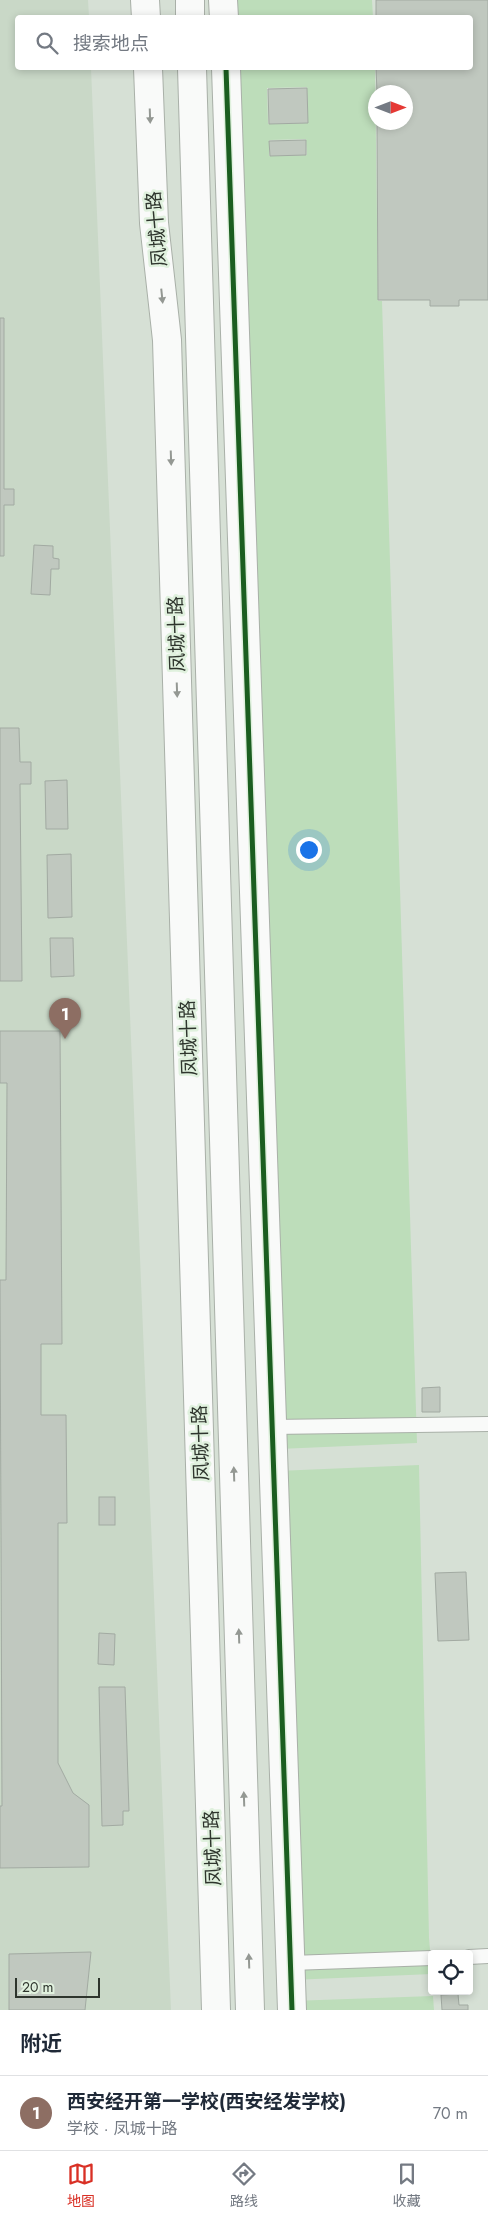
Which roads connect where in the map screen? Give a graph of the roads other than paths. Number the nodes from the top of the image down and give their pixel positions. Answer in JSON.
{"nodes":[{"id":1,"x":145,"y":0,"type":"edge"},
{"id":2,"x":190,"y":0,"type":"edge"},
{"id":3,"x":223,"y":0,"type":"edge"},
{"id":4,"x":146,"y":15,"type":"edge"},
{"id":5,"x":190,"y":15,"type":"edge"},
{"id":6,"x":224,"y":15,"type":"edge"},
{"id":7,"x":148,"y":70,"type":"edge"},
{"id":8,"x":192,"y":70,"type":"edge"},
{"id":9,"x":226,"y":70,"type":"edge"},
{"id":10,"x":488,"y":1424,"type":"edge"},
{"id":11,"x":272,"y":1427,"type":"junction"},
{"id":12,"x":488,"y":1956,"type":"edge"},
{"id":13,"x":473,"y":1957,"type":"edge"},
{"id":14,"x":428,"y":1958,"type":"edge"},
{"id":15,"x":291,"y":1963,"type":"junction"},
{"id":16,"x":216,"y":2010,"type":"edge"},
{"id":17,"x":250,"y":2010,"type":"edge"},
{"id":18,"x":292,"y":2010,"type":"edge"}],
"edges":[{"from":1,"to":4,"type":"main road"},
{"from":2,"to":5,"type":"main road"},
{"from":3,"to":6,"type":"main road"},
{"from":7,"to":16,"type":"main road","name":"凤城十路","one_way":true},
{"from":17,"to":8,"type":"main road","name":"凤城十路","one_way":true},
{"from":9,"to":11,"type":"main road"},
{"from":10,"to":11,"type":"lane"},
{"from":11,"to":15,"type":"main road"},
{"from":12,"to":13,"type":"lane"},
{"from":14,"to":15,"type":"lane"},
{"from":15,"to":18,"type":"main road"}]}
